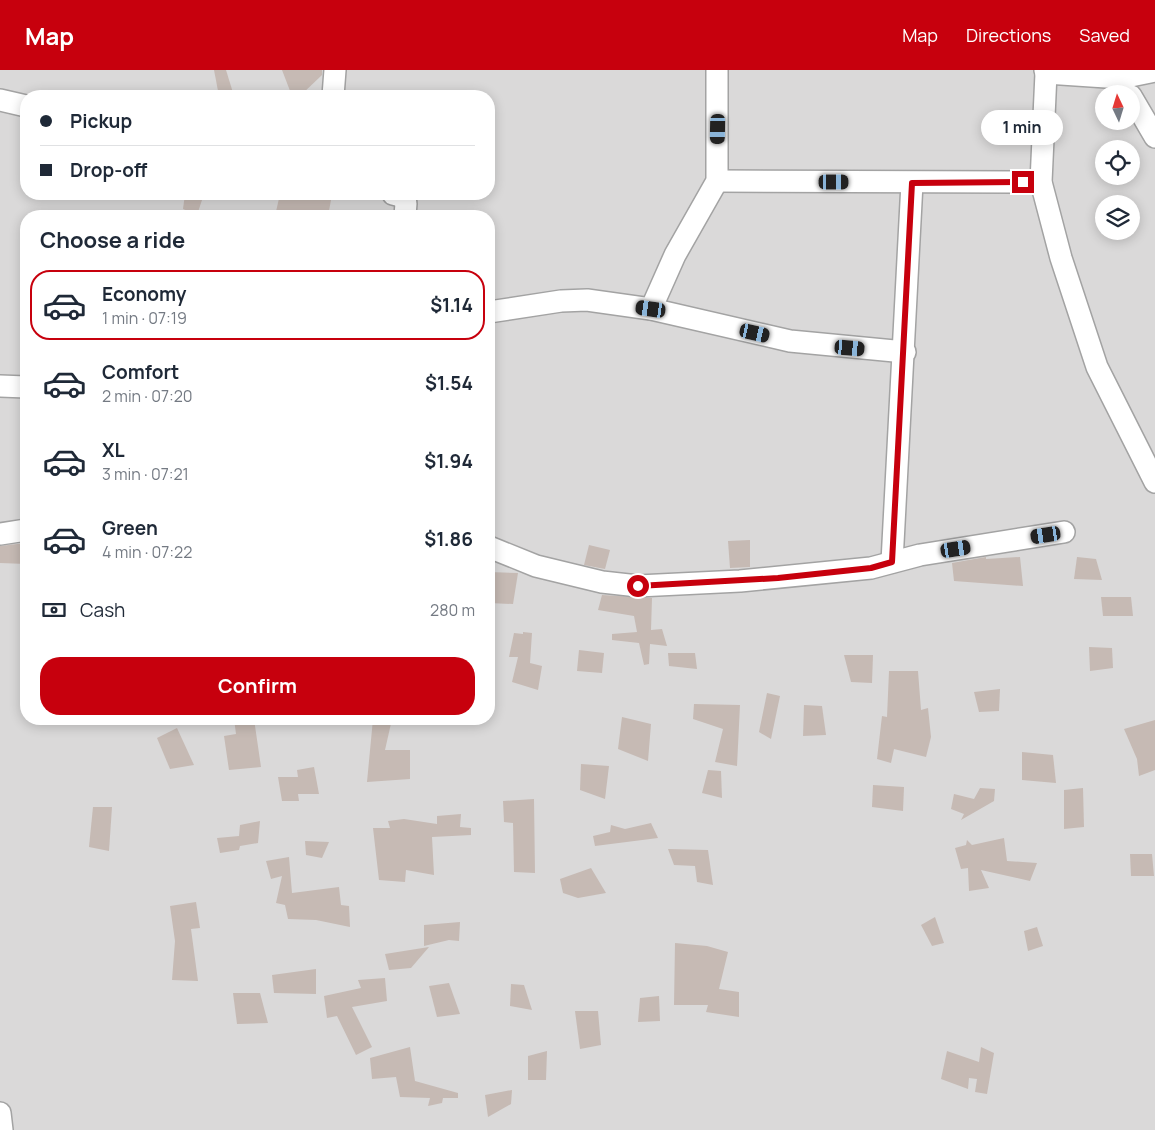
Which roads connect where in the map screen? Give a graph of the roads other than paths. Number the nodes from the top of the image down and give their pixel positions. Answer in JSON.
{"nodes":[{"id":1,"x":335,"y":70,"type":"edge"},
{"id":2,"x":717,"y":70,"type":"edge"},
{"id":3,"x":1045,"y":71,"type":"edge"},
{"id":4,"x":1155,"y":71,"type":"edge"},
{"id":5,"x":1109,"y":85,"type":"edge"},
{"id":6,"x":1133,"y":85,"type":"edge"},
{"id":7,"x":333,"y":90,"type":"edge"},
{"id":8,"x":0,"y":100,"type":"edge"},
{"id":9,"x":20,"y":105,"type":"edge"},
{"id":10,"x":1140,"y":111,"type":"edge"},
{"id":11,"x":1155,"y":137,"type":"edge"},
{"id":12,"x":717,"y":182,"type":"junction"},
{"id":13,"x":1041,"y":182,"type":"junction"},
{"id":14,"x":912,"y":183,"type":"junction"},
{"id":15,"x":651,"y":309,"type":"junction"},
{"id":16,"x":495,"y":311,"type":"edge"},
{"id":17,"x":904,"y":352,"type":"junction"},
{"id":18,"x":0,"y":386,"type":"edge"},
{"id":19,"x":20,"y":387,"type":"edge"},
{"id":20,"x":1155,"y":482,"type":"edge"},
{"id":21,"x":20,"y":531,"type":"edge"},
{"id":22,"x":1064,"y":532,"type":"dead end"},
{"id":23,"x":0,"y":534,"type":"edge"},
{"id":24,"x":495,"y":549,"type":"edge"},
{"id":25,"x":892,"y":562,"type":"junction"},
{"id":26,"x":0,"y":1113,"type":"edge"},
{"id":27,"x":2,"y":1130,"type":"edge"}],
"edges":[{"from":1,"to":7,"type":"street"},
{"from":2,"to":12,"type":"street"},
{"from":3,"to":5,"type":"street"},
{"from":3,"to":13,"type":"street"},
{"from":4,"to":6,"type":"street"},
{"from":8,"to":9,"type":"street"},
{"from":10,"to":11,"type":"street"},
{"from":12,"to":14,"type":"street"},
{"from":12,"to":15,"type":"street"},
{"from":13,"to":14,"type":"street"},
{"from":13,"to":20,"type":"street"},
{"from":14,"to":17,"type":"street"},
{"from":15,"to":16,"type":"street"},
{"from":15,"to":17,"type":"street"},
{"from":17,"to":25,"type":"street"},
{"from":18,"to":19,"type":"street"},
{"from":21,"to":23,"type":"street"},
{"from":22,"to":25,"type":"street"},
{"from":24,"to":25,"type":"street"},
{"from":26,"to":27,"type":"street"}]}
